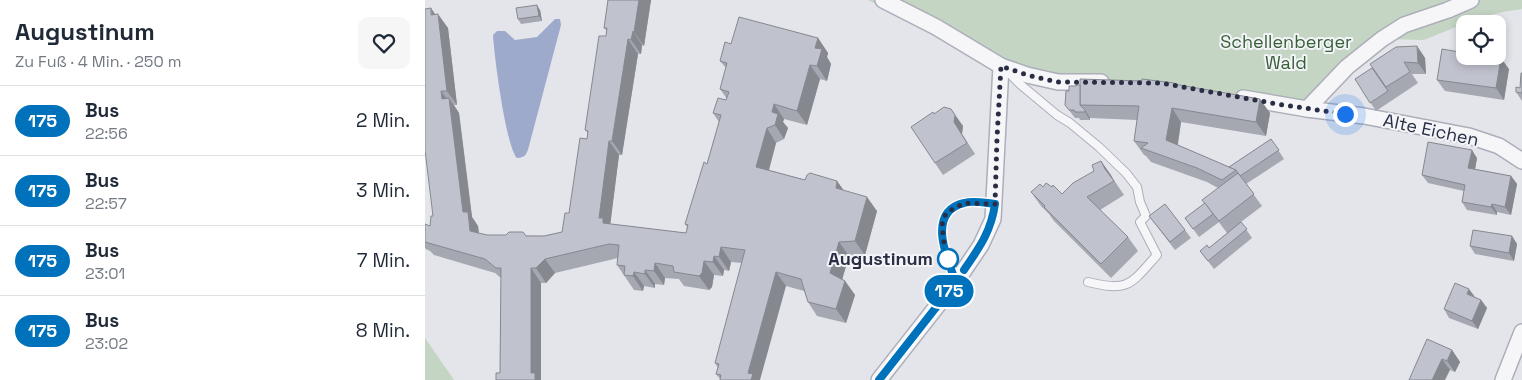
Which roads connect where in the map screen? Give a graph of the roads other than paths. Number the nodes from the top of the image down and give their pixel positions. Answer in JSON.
{"nodes":[{"id":1,"x":883,"y":0,"type":"edge"},
{"id":2,"x":1471,"y":0,"type":"edge"},
{"id":3,"x":1001,"y":66,"type":"junction"},
{"id":4,"x":1115,"y":82,"type":"edge"},
{"id":5,"x":1232,"y":96,"type":"edge"},
{"id":6,"x":1307,"y":109,"type":"junction"},
{"id":7,"x":1522,"y":161,"type":"edge"},
{"id":8,"x":995,"y":204,"type":"junction"},
{"id":9,"x":956,"y":282,"type":"junction"},
{"id":10,"x":1089,"y":282,"type":"dead end"},
{"id":11,"x":1522,"y":332,"type":"edge"},
{"id":12,"x":879,"y":380,"type":"edge"},
{"id":13,"x":1503,"y":380,"type":"edge"}],
"edges":[{"from":1,"to":3,"type":"street"},
{"from":2,"to":6,"type":"street"},
{"from":3,"to":4,"type":"street"},
{"from":3,"to":8,"type":"street"},
{"from":3,"to":10,"type":"lane"},
{"from":5,"to":6,"type":"street","name":"Alte Eichen"},
{"from":6,"to":7,"type":"street","name":"Alte Eichen"},
{"from":8,"to":9,"type":"street"},
{"from":8,"to":9,"type":"lane"},
{"from":9,"to":12,"type":"street"},
{"from":11,"to":13,"type":"street"}]}
